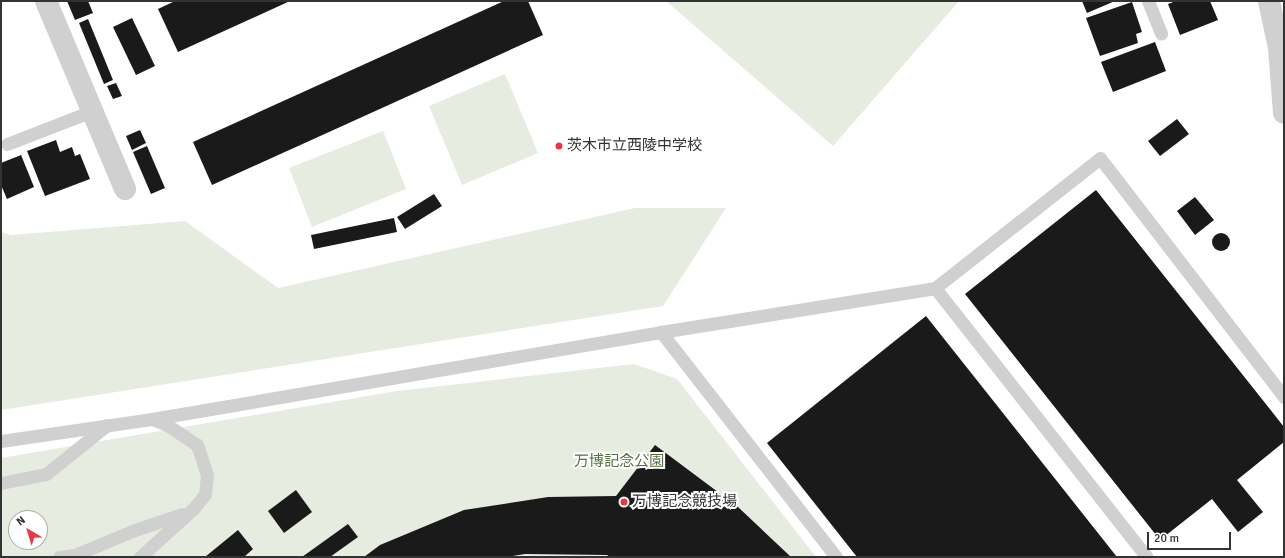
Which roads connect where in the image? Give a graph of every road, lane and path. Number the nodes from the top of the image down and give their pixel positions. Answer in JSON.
{"nodes":[{"id":1,"x":46,"y":1,"type":"edge"},
{"id":2,"x":1148,"y":1,"type":"edge"},
{"id":3,"x":1270,"y":1,"type":"edge"},
{"id":4,"x":1160,"y":34,"type":"dead end"},
{"id":5,"x":92,"y":111,"type":"junction"},
{"id":6,"x":1284,"y":113,"type":"edge"},
{"id":7,"x":8,"y":144,"type":"dead end"},
{"id":8,"x":125,"y":189,"type":"dead end"},
{"id":9,"x":935,"y":288,"type":"junction"},
{"id":10,"x":660,"y":332,"type":"junction"},
{"id":11,"x":1284,"y":397,"type":"edge"},
{"id":12,"x":152,"y":419,"type":"junction"},
{"id":13,"x":107,"y":425,"type":"junction"},
{"id":14,"x":1,"y":441,"type":"edge"},
{"id":15,"x":1,"y":483,"type":"edge"},
{"id":16,"x":193,"y":509,"type":"junction"},
{"id":17,"x":59,"y":557,"type":"edge"},
{"id":18,"x":140,"y":557,"type":"edge"},
{"id":19,"x":836,"y":557,"type":"edge"},
{"id":20,"x":1147,"y":557,"type":"edge"}],
"edges":[{"from":1,"to":5,"type":"street"},
{"from":2,"to":4,"type":"lane"},
{"from":3,"to":6,"type":"street"},
{"from":5,"to":7,"type":"lane"},
{"from":5,"to":8,"type":"street"},
{"from":9,"to":10,"type":"lane"},
{"from":9,"to":11,"type":"lane"},
{"from":9,"to":20,"type":"lane"},
{"from":10,"to":12,"type":"lane"},
{"from":10,"to":19,"type":"lane"},
{"from":12,"to":13,"type":"lane"},
{"from":12,"to":16,"type":"lane"},
{"from":13,"to":14,"type":"lane"},
{"from":13,"to":15,"type":"lane"},
{"from":16,"to":17,"type":"lane"},
{"from":16,"to":18,"type":"lane"}]}
